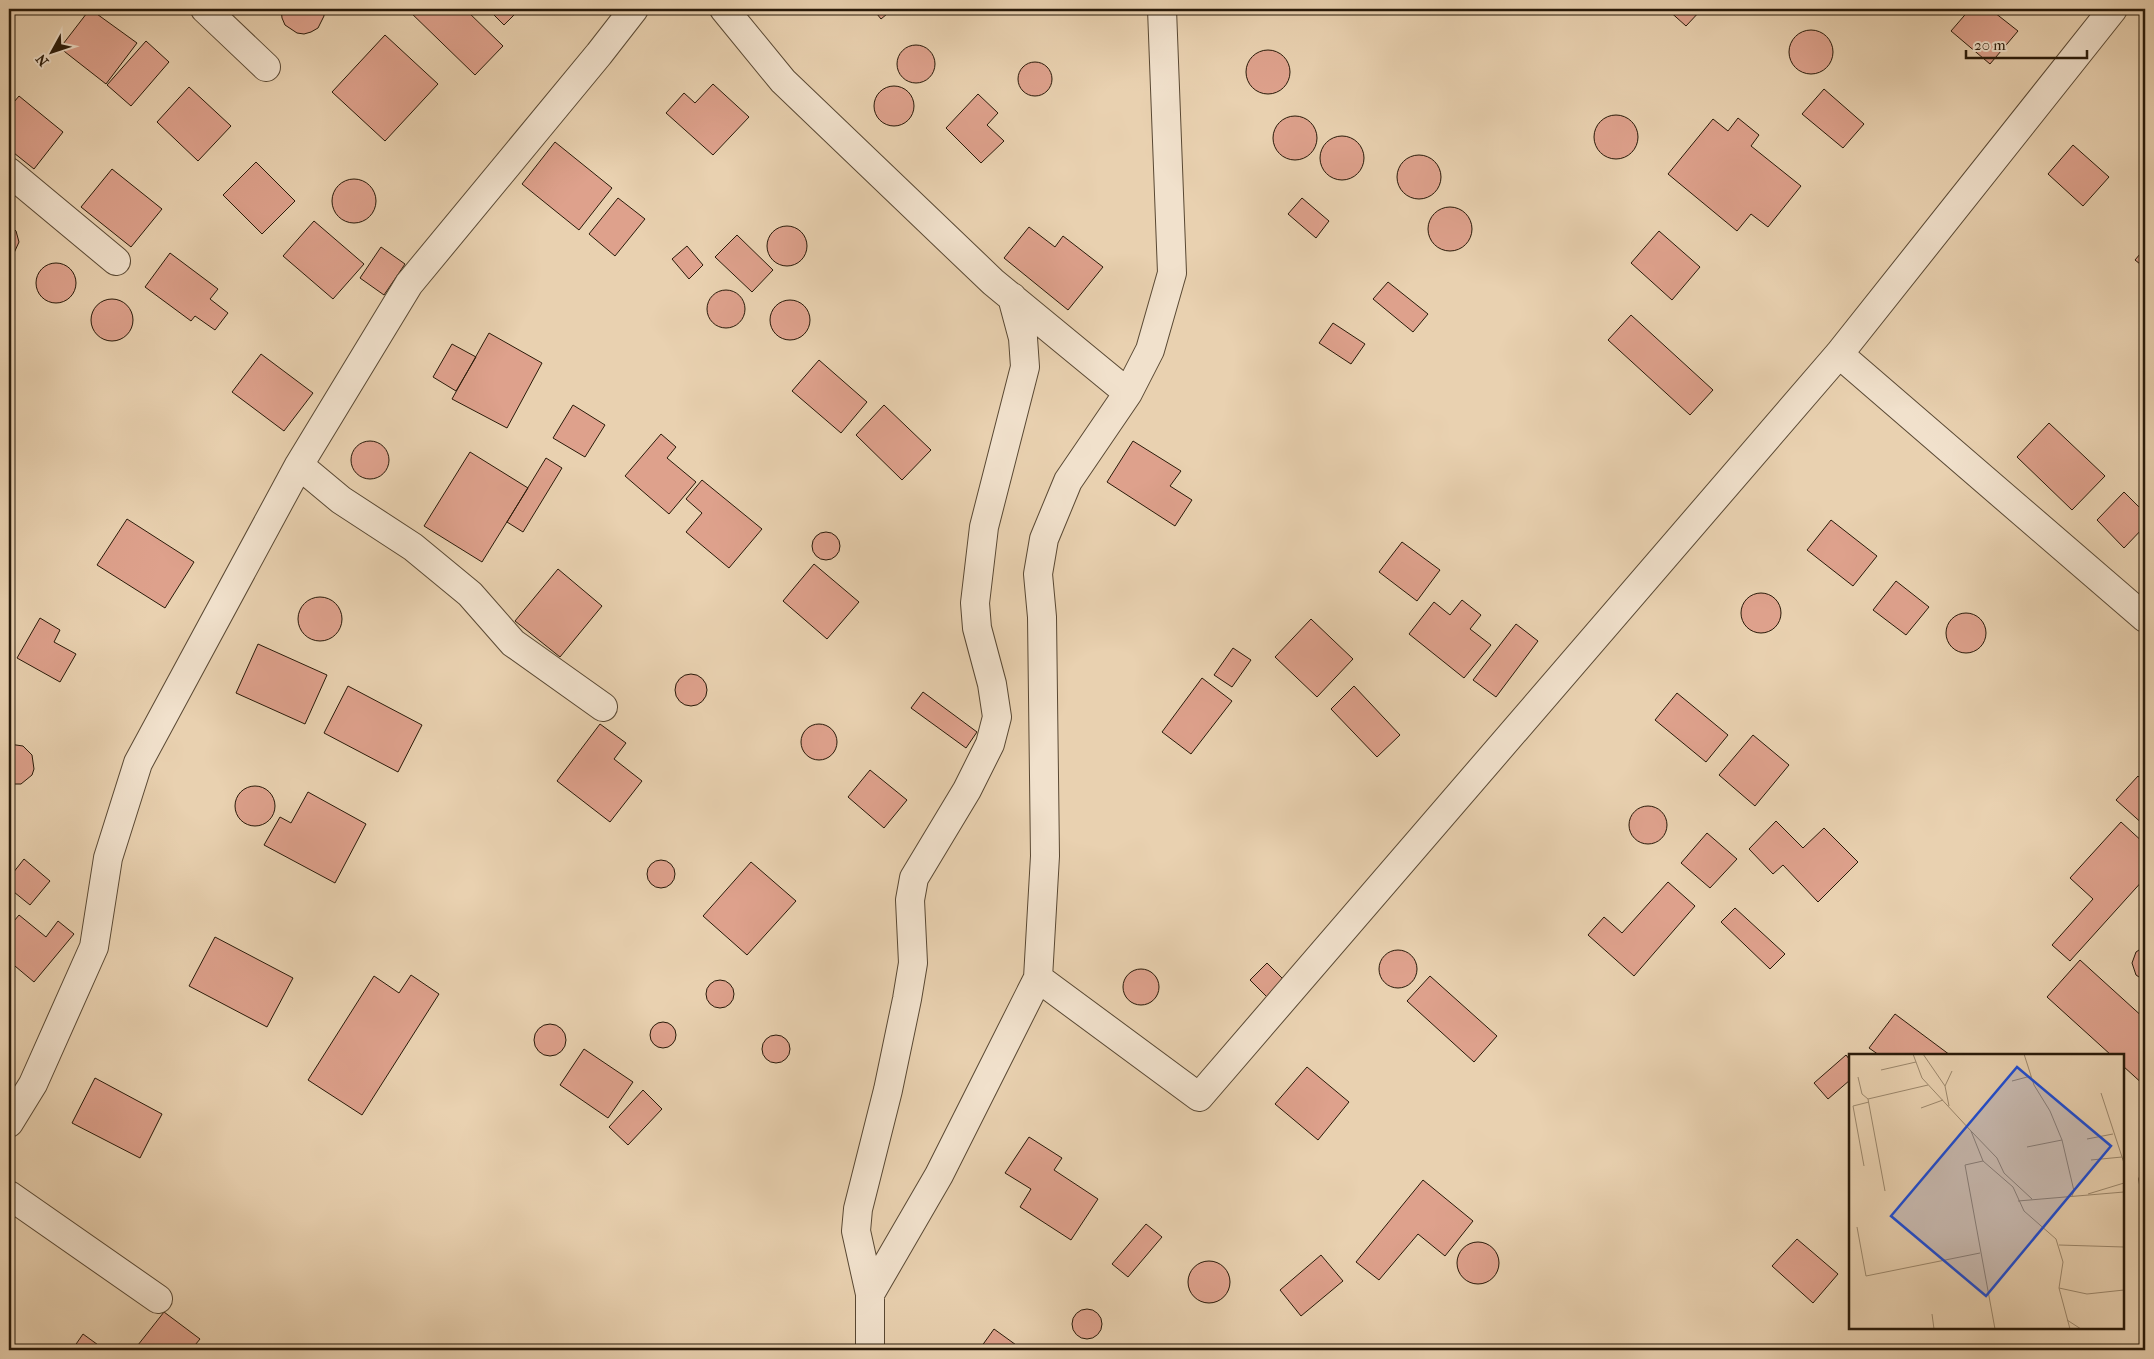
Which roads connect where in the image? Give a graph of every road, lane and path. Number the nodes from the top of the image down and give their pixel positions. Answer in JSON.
{"nodes":[{"id":1,"x":205,"y":9,"type":"edge"},
{"id":2,"x":634,"y":9,"type":"edge"},
{"id":3,"x":724,"y":9,"type":"edge"},
{"id":4,"x":1162,"y":9,"type":"edge"},
{"id":5,"x":2113,"y":9,"type":"edge"},
{"id":6,"x":266,"y":67,"type":"dead end"},
{"id":7,"x":9,"y":172,"type":"edge"},
{"id":8,"x":116,"y":262,"type":"dead end"},
{"id":9,"x":1012,"y":297,"type":"junction"},
{"id":10,"x":1838,"y":354,"type":"junction"},
{"id":11,"x":1128,"y":393,"type":"junction"},
{"id":12,"x":299,"y":465,"type":"junction"},
{"id":13,"x":2145,"y":618,"type":"edge"},
{"id":14,"x":604,"y":708,"type":"dead end"},
{"id":15,"x":1038,"y":978,"type":"junction"},
{"id":16,"x":9,"y":1123,"type":"edge"},
{"id":17,"x":9,"y":1194,"type":"edge"},
{"id":18,"x":870,"y":1294,"type":"junction"},
{"id":19,"x":158,"y":1299,"type":"dead end"},
{"id":20,"x":870,"y":1350,"type":"edge"}],
"edges":[{"from":1,"to":6,"type":"street"},
{"from":2,"to":12,"type":"street"},
{"from":3,"to":9,"type":"street"},
{"from":4,"to":11,"type":"street"},
{"from":5,"to":10,"type":"street"},
{"from":7,"to":8,"type":"street"},
{"from":9,"to":11,"type":"street"},
{"from":9,"to":18,"type":"street"},
{"from":10,"to":13,"type":"street"},
{"from":10,"to":15,"type":"street"},
{"from":11,"to":15,"type":"street"},
{"from":12,"to":14,"type":"street"},
{"from":12,"to":16,"type":"street"},
{"from":15,"to":18,"type":"street"},
{"from":17,"to":19,"type":"street"},
{"from":18,"to":20,"type":"street"}]}
